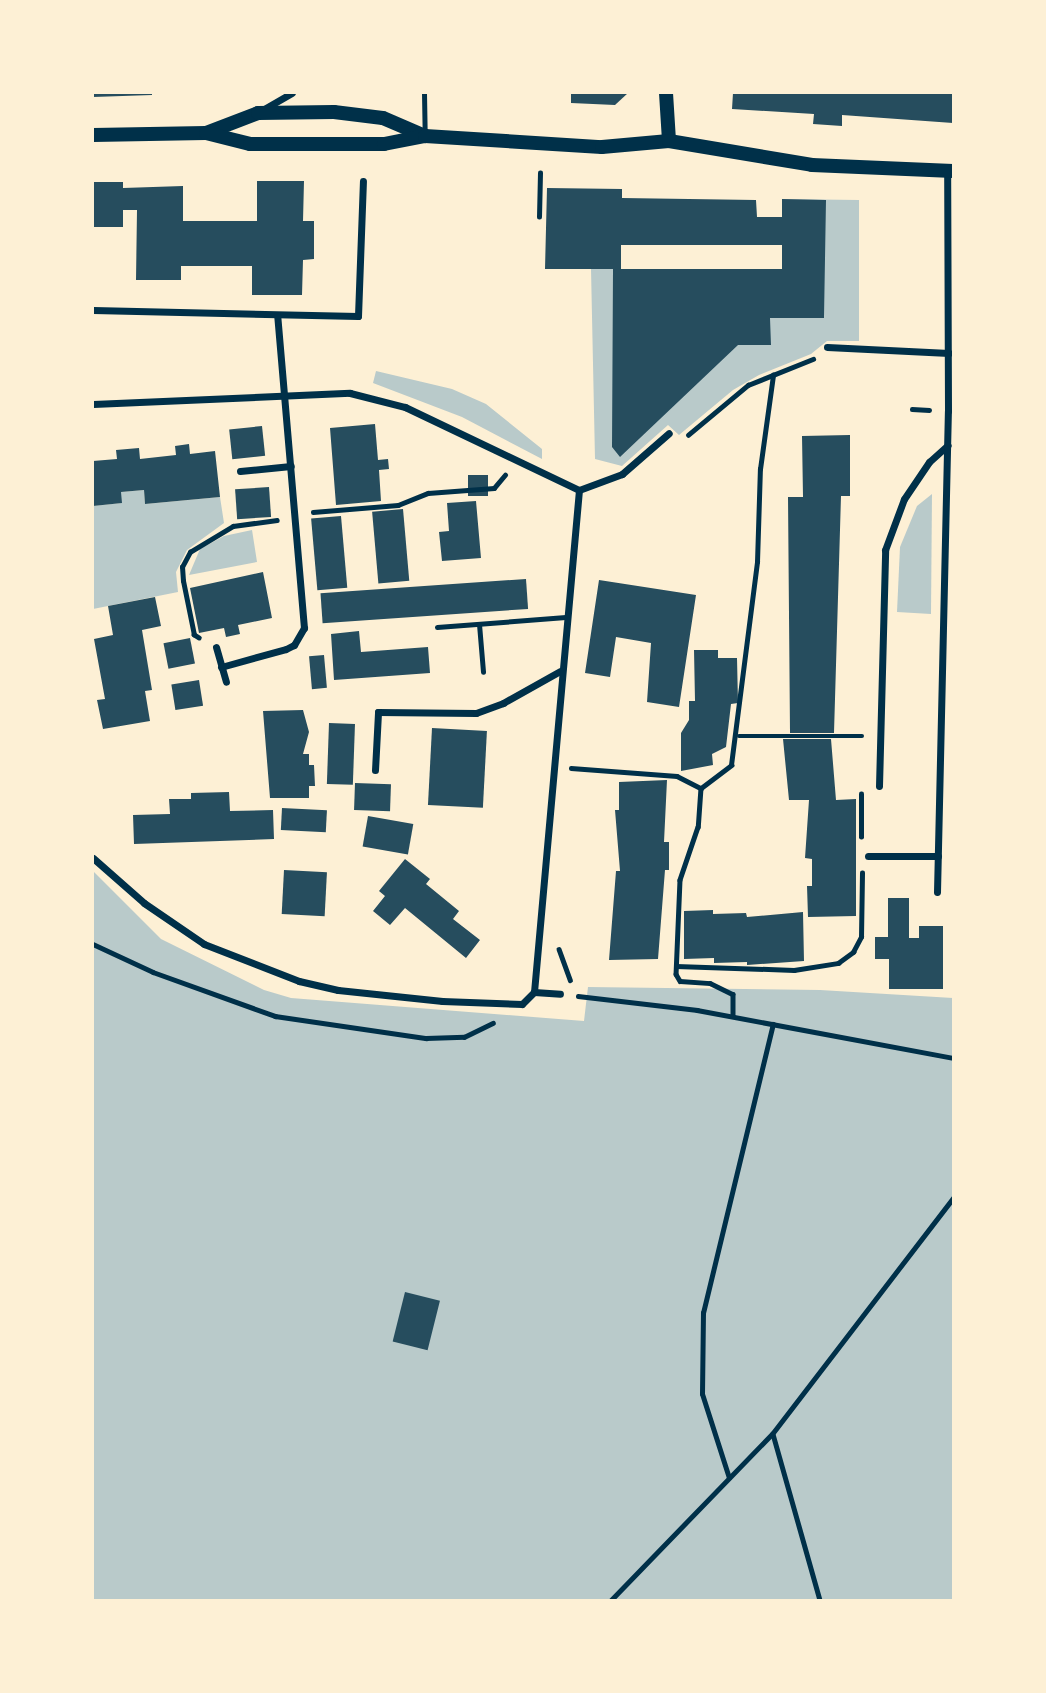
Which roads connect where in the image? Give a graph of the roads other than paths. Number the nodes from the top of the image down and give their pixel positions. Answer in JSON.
{"nodes":[{"id":1,"x":292,"y":93,"type":"edge"},
{"id":2,"x":424,"y":93,"type":"edge"},
{"id":3,"x":666,"y":93,"type":"edge"},
{"id":4,"x":258,"y":113,"type":"junction"},
{"id":5,"x":206,"y":133,"type":"junction"},
{"id":6,"x":93,"y":135,"type":"edge"},
{"id":7,"x":425,"y":136,"type":"junction"},
{"id":8,"x":669,"y":141,"type":"junction"},
{"id":9,"x":950,"y":171,"type":"edge"},
{"id":10,"x":363,"y":181,"type":"dead end"},
{"id":11,"x":93,"y":310,"type":"edge"},
{"id":12,"x":278,"y":315,"type":"junction"},
{"id":13,"x":827,"y":347,"type":"dead end"},
{"id":14,"x":949,"y":354,"type":"junction"},
{"id":15,"x":281,"y":393,"type":"junction"},
{"id":16,"x":93,"y":404,"type":"edge"},
{"id":17,"x":670,"y":433,"type":"road end"},
{"id":18,"x":948,"y":445,"type":"junction"},
{"id":19,"x":291,"y":466,"type":"junction"},
{"id":20,"x":240,"y":471,"type":"dead end"},
{"id":21,"x":579,"y":490,"type":"junction"},
{"id":22,"x":566,"y":617,"type":"junction"},
{"id":23,"x":479,"y":624,"type":"junction"},
{"id":24,"x":437,"y":627,"type":"dead end"},
{"id":25,"x":216,"y":648,"type":"road end"},
{"id":26,"x":221,"y":667,"type":"junction"},
{"id":27,"x":560,"y":671,"type":"junction"},
{"id":28,"x":482,"y":672,"type":"dead end"},
{"id":29,"x":226,"y":682,"type":"dead end"},
{"id":30,"x":375,"y":770,"type":"dead end"},
{"id":31,"x":879,"y":786,"type":"dead end"},
{"id":32,"x":868,"y":856,"type":"road end"},
{"id":33,"x":938,"y":856,"type":"junction"},
{"id":34,"x":93,"y":858,"type":"edge"},
{"id":35,"x":937,"y":892,"type":"dead end"},
{"id":36,"x":534,"y":992,"type":"junction"},
{"id":37,"x":560,"y":994,"type":"road end"}],
"edges":[{"from":1,"to":4,"type":"street"},
{"from":2,"to":7,"type":"lane"},
{"from":3,"to":8,"type":"main road"},
{"from":4,"to":5,"type":"main road"},
{"from":4,"to":7,"type":"main road"},
{"from":5,"to":6,"type":"main road"},
{"from":5,"to":7,"type":"main road"},
{"from":7,"to":8,"type":"main road"},
{"from":8,"to":9,"type":"main road"},
{"from":9,"to":14,"type":"street"},
{"from":10,"to":12,"type":"street"},
{"from":11,"to":12,"type":"street"},
{"from":12,"to":15,"type":"street"},
{"from":13,"to":14,"type":"street"},
{"from":14,"to":18,"type":"street"},
{"from":15,"to":16,"type":"street"},
{"from":15,"to":19,"type":"street"},
{"from":15,"to":21,"type":"street"},
{"from":17,"to":21,"type":"street"},
{"from":18,"to":31,"type":"street"},
{"from":18,"to":33,"type":"street"},
{"from":19,"to":20,"type":"street"},
{"from":19,"to":26,"type":"street"},
{"from":21,"to":22,"type":"street"},
{"from":22,"to":23,"type":"lane"},
{"from":22,"to":27,"type":"street"},
{"from":23,"to":24,"type":"lane"},
{"from":23,"to":28,"type":"lane"},
{"from":25,"to":26,"type":"street"},
{"from":26,"to":29,"type":"street"},
{"from":27,"to":30,"type":"street"},
{"from":27,"to":36,"type":"street"},
{"from":32,"to":33,"type":"street"},
{"from":33,"to":35,"type":"street"},
{"from":34,"to":36,"type":"street"},
{"from":36,"to":37,"type":"street"}]}
